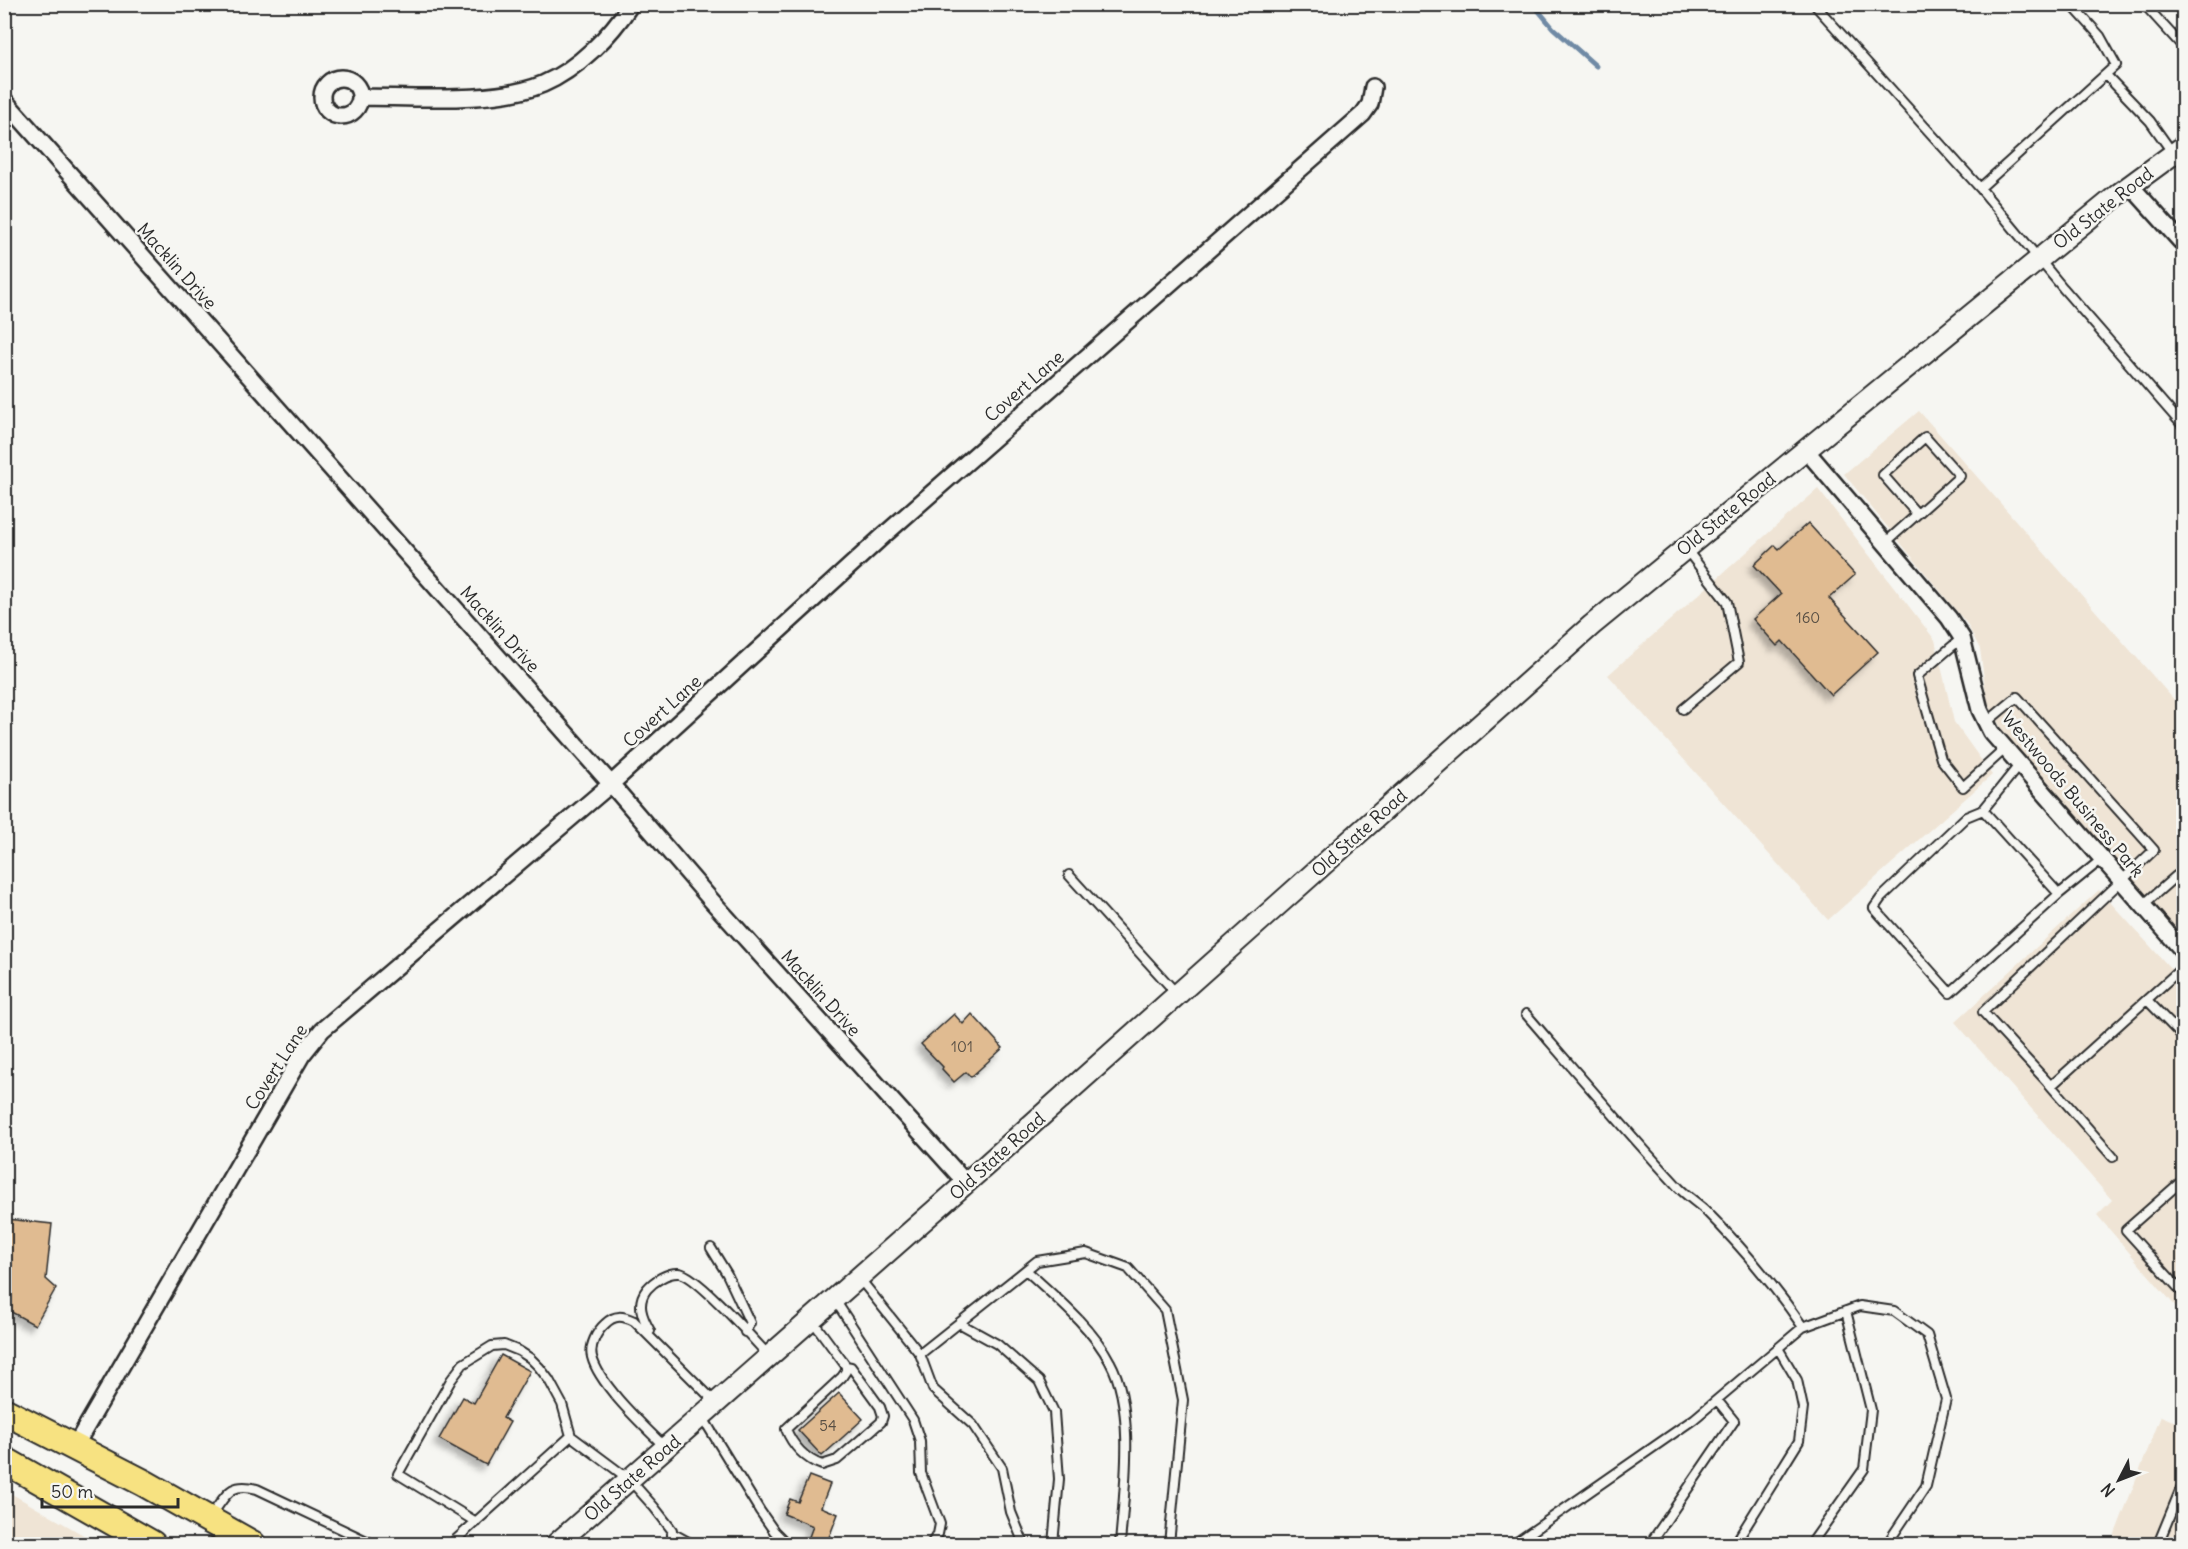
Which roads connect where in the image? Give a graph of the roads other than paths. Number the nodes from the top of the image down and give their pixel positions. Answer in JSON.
{"nodes":[{"id":1,"x":631,"y":4,"type":"edge"},
{"id":2,"x":1814,"y":4,"type":"edge"},
{"id":3,"x":2071,"y":4,"type":"edge"},
{"id":4,"x":2144,"y":4,"type":"edge"},
{"id":5,"x":2184,"y":48,"type":"edge"},
{"id":6,"x":2106,"y":75,"type":"junction"},
{"id":7,"x":1373,"y":87,"type":"dead end"},
{"id":8,"x":360,"y":97,"type":"dead end"},
{"id":9,"x":4,"y":100,"type":"edge"},
{"id":10,"x":2178,"y":149,"type":"edge"},
{"id":11,"x":2130,"y":185,"type":"junction"},
{"id":12,"x":1980,"y":188,"type":"junction"},
{"id":13,"x":2184,"y":245,"type":"edge"},
{"id":14,"x":2040,"y":258,"type":"junction"},
{"id":15,"x":2184,"y":427,"type":"edge"},
{"id":16,"x":1805,"y":449,"type":"junction"},
{"id":17,"x":1917,"y":514,"type":"junction"},
{"id":18,"x":1885,"y":543,"type":"junction"},
{"id":19,"x":1685,"y":548,"type":"junction"},
{"id":20,"x":1962,"y":638,"type":"junction"},
{"id":21,"x":1683,"y":709,"type":"dead end"},
{"id":22,"x":1987,"y":722,"type":"junction"},
{"id":23,"x":2006,"y":748,"type":"junction"},
{"id":24,"x":2020,"y":764,"type":"junction"},
{"id":25,"x":611,"y":784,"type":"junction"},
{"id":26,"x":1983,"y":810,"type":"junction"},
{"id":27,"x":2102,"y":859,"type":"junction"},
{"id":28,"x":1069,"y":875,"type":"dead end"},
{"id":29,"x":2121,"y":881,"type":"junction"},
{"id":30,"x":2184,"y":885,"type":"edge"},
{"id":31,"x":2059,"y":894,"type":"junction"},
{"id":32,"x":2142,"y":905,"type":"junction"},
{"id":33,"x":2184,"y":952,"type":"edge"},
{"id":34,"x":2184,"y":966,"type":"edge"},
{"id":35,"x":1178,"y":994,"type":"junction"},
{"id":36,"x":2147,"y":999,"type":"junction"},
{"id":37,"x":1526,"y":1014,"type":"dead end"},
{"id":38,"x":2184,"y":1038,"type":"edge"},
{"id":39,"x":2051,"y":1086,"type":"junction"},
{"id":40,"x":2113,"y":1157,"type":"dead end"},
{"id":41,"x":2184,"y":1179,"type":"edge"},
{"id":42,"x":966,"y":1183,"type":"junction"},
{"id":43,"x":711,"y":1248,"type":"dead end"},
{"id":44,"x":1026,"y":1270,"type":"junction"},
{"id":45,"x":859,"y":1278,"type":"junction"},
{"id":46,"x":2184,"y":1294,"type":"edge"},
{"id":47,"x":835,"y":1299,"type":"junction"},
{"id":48,"x":1846,"y":1311,"type":"junction"},
{"id":49,"x":811,"y":1320,"type":"junction"},
{"id":50,"x":959,"y":1323,"type":"junction"},
{"id":51,"x":1803,"y":1327,"type":"junction"},
{"id":52,"x":745,"y":1332,"type":"junction"},
{"id":53,"x":654,"y":1341,"type":"junction"},
{"id":54,"x":1778,"y":1348,"type":"junction"},
{"id":55,"x":920,"y":1354,"type":"junction"},
{"id":56,"x":770,"y":1357,"type":"junction"},
{"id":57,"x":846,"y":1366,"type":"junction"},
{"id":58,"x":1717,"y":1400,"type":"junction"},
{"id":59,"x":709,"y":1410,"type":"junction"},
{"id":60,"x":4,"y":1411,"type":"edge"},
{"id":61,"x":571,"y":1436,"type":"junction"},
{"id":62,"x":75,"y":1446,"type":"junction"},
{"id":63,"x":666,"y":1448,"type":"junction"},
{"id":64,"x":4,"y":1460,"type":"edge"},
{"id":65,"x":630,"y":1480,"type":"junction"},
{"id":66,"x":2184,"y":1481,"type":"edge"},
{"id":67,"x":208,"y":1519,"type":"junction"},
{"id":68,"x":476,"y":1522,"type":"junction"},
{"id":69,"x":672,"y":1533,"type":"junction"},
{"id":70,"x":152,"y":1545,"type":"edge"},
{"id":71,"x":252,"y":1545,"type":"edge"},
{"id":72,"x":373,"y":1545,"type":"edge"},
{"id":73,"x":451,"y":1545,"type":"edge"},
{"id":74,"x":556,"y":1545,"type":"edge"},
{"id":75,"x":670,"y":1545,"type":"edge"},
{"id":76,"x":692,"y":1545,"type":"edge"},
{"id":77,"x":787,"y":1545,"type":"edge"},
{"id":78,"x":931,"y":1545,"type":"edge"},
{"id":79,"x":1024,"y":1545,"type":"edge"},
{"id":80,"x":1053,"y":1545,"type":"edge"},
{"id":81,"x":1120,"y":1545,"type":"edge"},
{"id":82,"x":1168,"y":1545,"type":"edge"},
{"id":83,"x":1514,"y":1545,"type":"edge"},
{"id":84,"x":1650,"y":1545,"type":"edge"},
{"id":85,"x":1735,"y":1545,"type":"edge"},
{"id":86,"x":1811,"y":1545,"type":"edge"},
{"id":87,"x":1887,"y":1545,"type":"edge"},
{"id":88,"x":2158,"y":1545,"type":"edge"}],
"edges":[{"from":1,"to":8,"type":"street"},
{"from":2,"to":12,"type":"lane"},
{"from":3,"to":6,"type":"lane"},
{"from":4,"to":5,"type":"lane"},
{"from":6,"to":10,"type":"lane"},
{"from":6,"to":12,"type":"lane"},
{"from":7,"to":25,"type":"street","name":"Covert Lane"},
{"from":9,"to":25,"type":"street","name":"Macklin Drive"},
{"from":10,"to":11,"type":"street","name":"Old State Road"},
{"from":11,"to":13,"type":"street"},
{"from":11,"to":14,"type":"street","name":"Old State Road"},
{"from":12,"to":14,"type":"lane"},
{"from":14,"to":15,"type":"lane"},
{"from":14,"to":16,"type":"street","name":"Old State Road"},
{"from":16,"to":18,"type":"street","name":"Westwoods Business Park"},
{"from":16,"to":19,"type":"street","name":"Old State Road"},
{"from":17,"to":17,"type":"lane"},
{"from":17,"to":18,"type":"lane"},
{"from":18,"to":20,"type":"street","name":"Westwoods Business Park"},
{"from":19,"to":21,"type":"lane"},
{"from":19,"to":35,"type":"street","name":"Old State Road"},
{"from":20,"to":22,"type":"street","name":"Westwoods Business Park"},
{"from":20,"to":23,"type":"lane"},
{"from":22,"to":23,"type":"street","name":"Westwoods Business Park"},
{"from":22,"to":29,"type":"lane"},
{"from":23,"to":24,"type":"street","name":"Westwoods Business Park"},
{"from":24,"to":26,"type":"lane"},
{"from":24,"to":27,"type":"street","name":"Westwoods Business Park"},
{"from":25,"to":42,"type":"street","name":"Macklin Drive"},
{"from":25,"to":62,"type":"street","name":"Covert Lane"},
{"from":26,"to":31,"type":"lane"},
{"from":26,"to":31,"type":"lane"},
{"from":27,"to":29,"type":"street","name":"Westwoods Business Park"},
{"from":27,"to":31,"type":"lane"},
{"from":28,"to":35,"type":"lane"},
{"from":29,"to":32,"type":"street","name":"Westwoods Business Park"},
{"from":29,"to":39,"type":"lane"},
{"from":30,"to":32,"type":"lane"},
{"from":32,"to":33,"type":"street","name":"Westwoods Business Park"},
{"from":34,"to":36,"type":"lane"},
{"from":35,"to":42,"type":"street","name":"Old State Road"},
{"from":36,"to":38,"type":"lane"},
{"from":36,"to":39,"type":"lane"},
{"from":37,"to":51,"type":"lane"},
{"from":39,"to":40,"type":"lane"},
{"from":41,"to":46,"type":"lane"},
{"from":42,"to":45,"type":"street","name":"Old State Road"},
{"from":43,"to":52,"type":"lane"},
{"from":44,"to":50,"type":"lane"},
{"from":44,"to":81,"type":"lane"},
{"from":44,"to":82,"type":"lane"},
{"from":45,"to":47,"type":"street","name":"Old State Road"},
{"from":45,"to":55,"type":"lane"},
{"from":47,"to":49,"type":"street","name":"Old State Road"},
{"from":47,"to":78,"type":"lane"},
{"from":48,"to":51,"type":"lane"},
{"from":48,"to":86,"type":"lane"},
{"from":48,"to":87,"type":"lane"},
{"from":49,"to":56,"type":"street","name":"Old State Road"},
{"from":49,"to":57,"type":"lane"},
{"from":50,"to":55,"type":"lane"},
{"from":50,"to":80,"type":"lane"},
{"from":51,"to":54,"type":"lane"},
{"from":52,"to":53,"type":"lane"},
{"from":52,"to":56,"type":"lane"},
{"from":53,"to":59,"type":"lane"},
{"from":53,"to":63,"type":"lane"},
{"from":54,"to":58,"type":"lane"},
{"from":54,"to":85,"type":"lane"},
{"from":55,"to":79,"type":"lane"},
{"from":56,"to":59,"type":"street","name":"Old State Road"},
{"from":57,"to":57,"type":"lane"},
{"from":58,"to":83,"type":"lane"},
{"from":58,"to":84,"type":"lane"},
{"from":59,"to":63,"type":"street","name":"Old State Road"},
{"from":59,"to":77,"type":"lane"},
{"from":60,"to":62,"type":"highway"},
{"from":61,"to":65,"type":"lane"},
{"from":61,"to":68,"type":"lane"},
{"from":61,"to":68,"type":"lane"},
{"from":62,"to":67,"type":"highway"},
{"from":63,"to":65,"type":"street","name":"Old State Road"},
{"from":64,"to":70,"type":"highway"},
{"from":65,"to":69,"type":"lane"},
{"from":65,"to":74,"type":"street","name":"Old State Road"},
{"from":66,"to":88,"type":"lane"},
{"from":67,"to":71,"type":"highway"},
{"from":67,"to":72,"type":"lane"},
{"from":68,"to":73,"type":"lane"},
{"from":69,"to":75,"type":"lane"},
{"from":69,"to":76,"type":"lane"}]}
